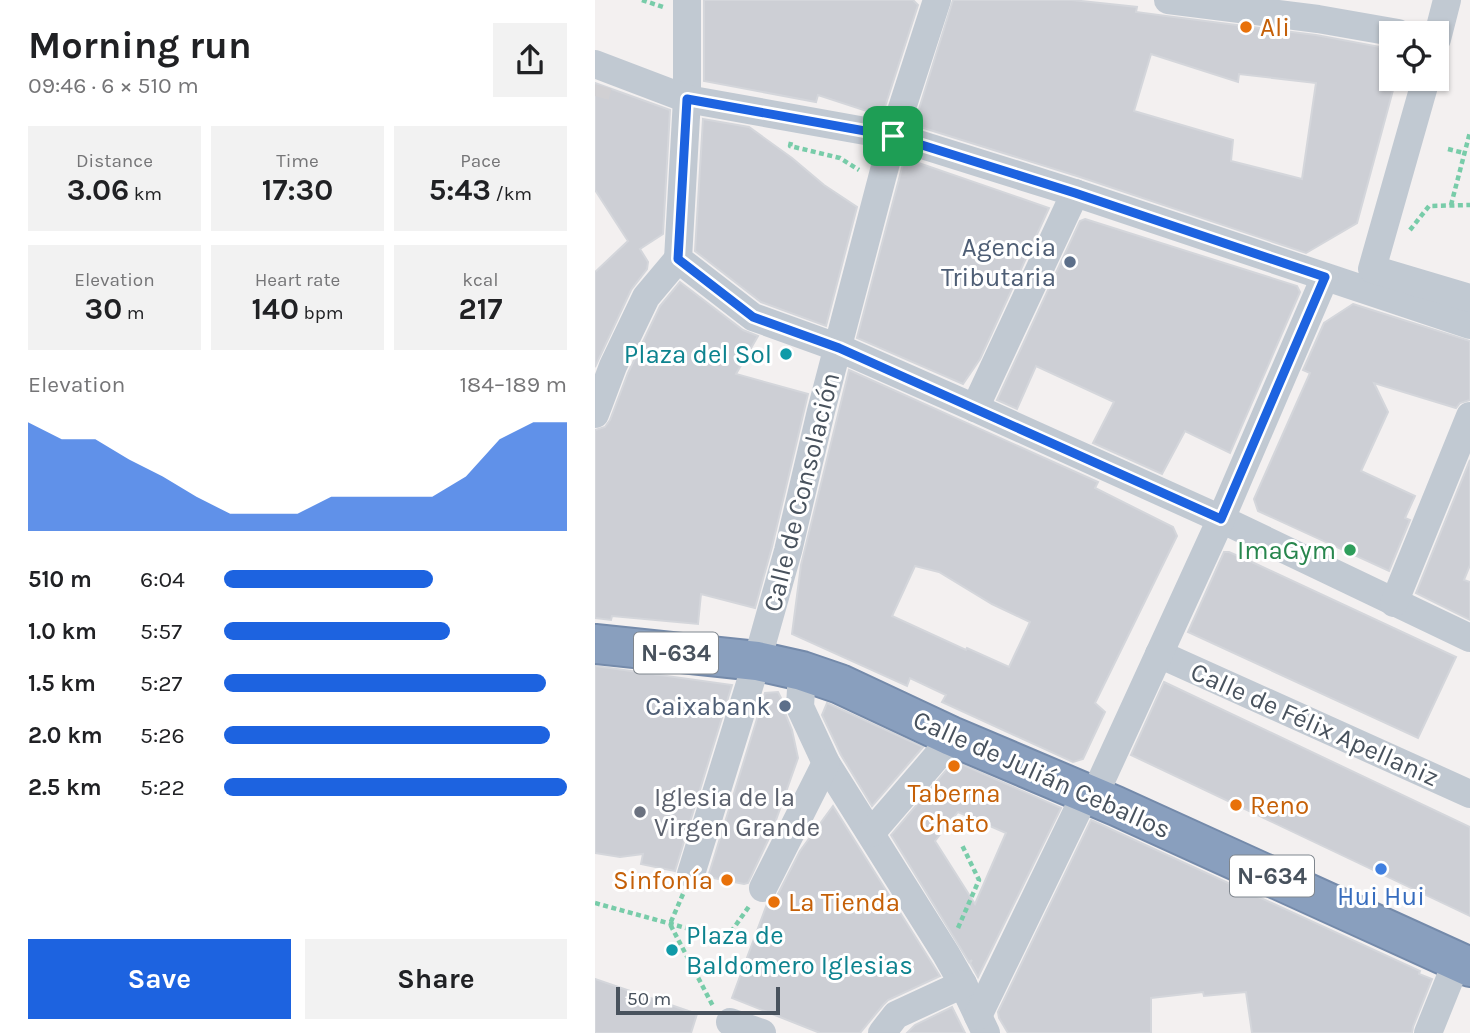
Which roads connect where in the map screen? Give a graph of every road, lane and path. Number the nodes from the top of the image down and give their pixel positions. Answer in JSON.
{"nodes":[{"id":1,"x":687,"y":0,"type":"edge"},
{"id":2,"x":937,"y":0,"type":"edge"},
{"id":3,"x":1168,"y":0,"type":"edge"},
{"id":4,"x":1440,"y":0,"type":"edge"},
{"id":5,"x":1447,"y":0,"type":"edge"},
{"id":6,"x":1320,"y":10,"type":"edge"},
{"id":7,"x":1434,"y":21,"type":"edge"},
{"id":8,"x":1442,"y":21,"type":"edge"},
{"id":9,"x":1379,"y":27,"type":"edge"},
{"id":10,"x":599,"y":72,"type":"edge"},
{"id":11,"x":1414,"y":91,"type":"edge"},
{"id":12,"x":1423,"y":91,"type":"edge"},
{"id":13,"x":687,"y":99,"type":"junction"},
{"id":14,"x":800,"y":119,"type":"junction"},
{"id":15,"x":1470,"y":132,"type":"edge"},
{"id":16,"x":893,"y":136,"type":"junction"},
{"id":17,"x":1448,"y":149,"type":"dead end"},
{"id":18,"x":1464,"y":153,"type":"junction"},
{"id":19,"x":881,"y":183,"type":"junction"},
{"id":20,"x":1075,"y":193,"type":"junction"},
{"id":21,"x":1451,"y":205,"type":"junction"},
{"id":22,"x":1470,"y":205,"type":"edge"},
{"id":23,"x":678,"y":259,"type":"junction"},
{"id":24,"x":1325,"y":277,"type":"junction"},
{"id":25,"x":1368,"y":279,"type":"junction"},
{"id":26,"x":1470,"y":298,"type":"edge"},
{"id":27,"x":1470,"y":325,"type":"edge"},
{"id":28,"x":839,"y":348,"type":"junction"},
{"id":29,"x":975,"y":408,"type":"junction"},
{"id":30,"x":595,"y":414,"type":"edge"},
{"id":31,"x":1470,"y":416,"type":"edge"},
{"id":32,"x":1221,"y":519,"type":"junction"},
{"id":33,"x":1394,"y":603,"type":"junction"},
{"id":34,"x":1470,"y":638,"type":"edge"},
{"id":35,"x":595,"y":644,"type":"edge"},
{"id":36,"x":1159,"y":654,"type":"junction"},
{"id":37,"x":757,"y":661,"type":"junction"},
{"id":38,"x":802,"y":671,"type":"junction"},
{"id":39,"x":951,"y":736,"type":"junction"},
{"id":40,"x":826,"y":763,"type":"junction"},
{"id":41,"x":1090,"y":794,"type":"junction"},
{"id":42,"x":1470,"y":794,"type":"edge"},
{"id":43,"x":871,"y":833,"type":"junction"},
{"id":44,"x":961,"y":842,"type":"dead end"},
{"id":45,"x":691,"y":874,"type":"joint"},
{"id":46,"x":763,"y":888,"type":"joint"},
{"id":47,"x":595,"y":903,"type":"edge"},
{"id":48,"x":670,"y":924,"type":"junction"},
{"id":49,"x":946,"y":954,"type":"junction"},
{"id":50,"x":1463,"y":964,"type":"edge"},
{"id":51,"x":963,"y":984,"type":"junction"},
{"id":52,"x":724,"y":1020,"type":"joint"},
{"id":53,"x":982,"y":1024,"type":"edge"},
{"id":54,"x":762,"y":1033,"type":"edge"},
{"id":55,"x":882,"y":1033,"type":"edge"},
{"id":56,"x":1429,"y":1033,"type":"edge"}],
"edges":[{"from":1,"to":13,"type":"street"},
{"from":2,"to":16,"type":"street","name":"Calle de Consolación"},
{"from":3,"to":6,"type":"street"},
{"from":4,"to":7,"type":"street"},
{"from":5,"to":8,"type":"street"},
{"from":6,"to":9,"type":"street"},
{"from":10,"to":13,"type":"street"},
{"from":11,"to":25,"type":"street"},
{"from":12,"to":25,"type":"street"},
{"from":13,"to":14,"type":"street"},
{"from":13,"to":23,"type":"street"},
{"from":14,"to":16,"type":"street"},
{"from":14,"to":19,"type":"path"},
{"from":15,"to":18,"type":"path"},
{"from":16,"to":19,"type":"street","name":"Calle de Consolación"},
{"from":16,"to":20,"type":"street"},
{"from":17,"to":18,"type":"path"},
{"from":18,"to":21,"type":"path"},
{"from":19,"to":28,"type":"street","name":"Calle de Consolación"},
{"from":20,"to":24,"type":"street"},
{"from":20,"to":29,"type":"street"},
{"from":21,"to":22,"type":"path"},
{"from":21,"to":25,"type":"path"},
{"from":23,"to":28,"type":"street"},
{"from":23,"to":30,"type":"street"},
{"from":24,"to":25,"type":"street"},
{"from":24,"to":32,"type":"street"},
{"from":25,"to":26,"type":"street"},
{"from":25,"to":27,"type":"street"},
{"from":28,"to":29,"type":"street"},
{"from":28,"to":37,"type":"street","name":"Calle de Consolación"},
{"from":29,"to":32,"type":"street"},
{"from":31,"to":33,"type":"street"},
{"from":32,"to":33,"type":"street"},
{"from":32,"to":36,"type":"street"},
{"from":33,"to":34,"type":"street"},
{"from":35,"to":37,"type":"highway","name":"Calle de Julián Ceballos","number":"N-634"},
{"from":36,"to":41,"type":"street"},
{"from":36,"to":42,"type":"street","name":"Calle de Félix Apellaniz"},
{"from":37,"to":38,"type":"highway","name":"Calle de Julián Ceballos","number":"N-634"},
{"from":37,"to":45,"type":"street","name":"Calle de Consolación"},
{"from":38,"to":39,"type":"highway","name":"Calle de Julián Ceballos","number":"N-634"},
{"from":38,"to":40,"type":"street"},
{"from":39,"to":41,"type":"highway","name":"Calle de Julián Ceballos","number":"N-634"},
{"from":39,"to":43,"type":"street"},
{"from":40,"to":43,"type":"street"},
{"from":40,"to":46,"type":"street"},
{"from":41,"to":50,"type":"highway","name":"Calle de Julián Ceballos","number":"N-634"},
{"from":41,"to":53,"type":"street"},
{"from":43,"to":49,"type":"street"},
{"from":44,"to":49,"type":"path"},
{"from":45,"to":48,"type":"path"},
{"from":46,"to":48,"type":"path"},
{"from":47,"to":48,"type":"path"},
{"from":48,"to":52,"type":"path"},
{"from":49,"to":51,"type":"street"},
{"from":50,"to":56,"type":"street"},
{"from":51,"to":53,"type":"street"},
{"from":51,"to":55,"type":"street"},
{"from":52,"to":54,"type":"street"}]}
